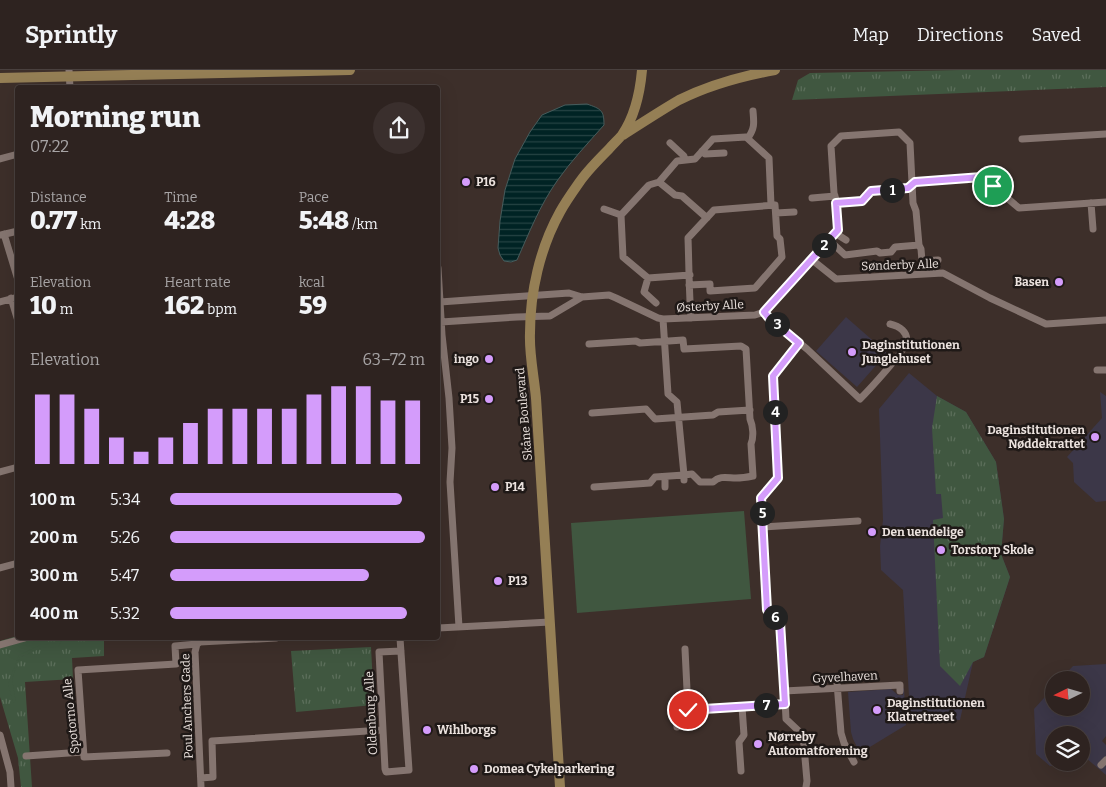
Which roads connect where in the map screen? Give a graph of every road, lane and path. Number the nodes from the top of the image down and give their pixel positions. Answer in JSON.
{"nodes":[{"id":1,"x":350,"y":70,"type":"edge"},
{"id":2,"x":642,"y":70,"type":"edge"},
{"id":3,"x":775,"y":70,"type":"edge"},
{"id":4,"x":69,"y":73,"type":"edge"},
{"id":5,"x":0,"y":78,"type":"edge"},
{"id":6,"x":753,"y":111,"type":"dead end"},
{"id":7,"x":1106,"y":134,"type":"edge"},
{"id":8,"x":622,"y":135,"type":"junction"},
{"id":9,"x":748,"y":138,"type":"junction"},
{"id":10,"x":1022,"y":139,"type":"dead end"},
{"id":11,"x":670,"y":144,"type":"dead end"},
{"id":12,"x":702,"y":151,"type":"junction"},
{"id":13,"x":724,"y":153,"type":"dead end"},
{"id":14,"x":15,"y":155,"type":"edge"},
{"id":15,"x":0,"y":159,"type":"edge"},
{"id":16,"x":684,"y":160,"type":"junction"},
{"id":17,"x":659,"y":182,"type":"junction"},
{"id":18,"x":912,"y":184,"type":"junction"},
{"id":19,"x":812,"y":198,"type":"dead end"},
{"id":20,"x":836,"y":199,"type":"junction"},
{"id":21,"x":1106,"y":202,"type":"edge"},
{"id":22,"x":1091,"y":203,"type":"junction"},
{"id":23,"x":771,"y":205,"type":"junction"},
{"id":24,"x":604,"y":209,"type":"dead end"},
{"id":25,"x":794,"y":212,"type":"dead end"},
{"id":26,"x":776,"y":213,"type":"junction"},
{"id":27,"x":621,"y":215,"type":"junction"},
{"id":28,"x":707,"y":218,"type":"junction"},
{"id":29,"x":1093,"y":229,"type":"dead end"},
{"id":30,"x":15,"y":231,"type":"edge"},
{"id":31,"x":835,"y":233,"type":"junction"},
{"id":32,"x":2,"y":235,"type":"edge"},
{"id":33,"x":829,"y":240,"type":"junction"},
{"id":34,"x":846,"y":240,"type":"dead end"},
{"id":35,"x":919,"y":245,"type":"junction"},
{"id":36,"x":811,"y":259,"type":"junction"},
{"id":37,"x":938,"y":260,"type":"dead end"},
{"id":38,"x":15,"y":272,"type":"edge"},
{"id":39,"x":690,"y":275,"type":"junction"},
{"id":40,"x":648,"y":278,"type":"junction"},
{"id":41,"x":690,"y":285,"type":"junction"},
{"id":42,"x":532,"y":296,"type":"junction"},
{"id":43,"x":582,"y":297,"type":"junction"},
{"id":44,"x":14,"y":298,"type":"edge"},
{"id":45,"x":0,"y":302,"type":"edge"},
{"id":46,"x":440,"y":302,"type":"joint"},
{"id":47,"x":656,"y":303,"type":"dead end"},
{"id":48,"x":764,"y":312,"type":"junction"},
{"id":49,"x":530,"y":316,"type":"junction"},
{"id":50,"x":691,"y":318,"type":"junction"},
{"id":51,"x":663,"y":319,"type":"junction"},
{"id":52,"x":1106,"y":320,"type":"edge"},
{"id":53,"x":441,"y":322,"type":"junction"},
{"id":54,"x":890,"y":324,"type":"dead end"},
{"id":55,"x":664,"y":341,"type":"junction"},
{"id":56,"x":799,"y":343,"type":"junction"},
{"id":57,"x":589,"y":344,"type":"dead end"},
{"id":58,"x":1097,"y":370,"type":"dead end"},
{"id":59,"x":1106,"y":370,"type":"edge"},
{"id":60,"x":750,"y":410,"type":"junction"},
{"id":61,"x":592,"y":413,"type":"dead end"},
{"id":62,"x":678,"y":417,"type":"junction"},
{"id":63,"x":15,"y":468,"type":"edge"},
{"id":64,"x":0,"y":472,"type":"edge"},
{"id":65,"x":665,"y":477,"type":"junction"},
{"id":66,"x":684,"y":477,"type":"junction"},
{"id":67,"x":594,"y":487,"type":"dead end"},
{"id":68,"x":665,"y":487,"type":"dead end"},
{"id":69,"x":858,"y":521,"type":"dead end"},
{"id":70,"x":763,"y":526,"type":"junction"},
{"id":71,"x":15,"y":564,"type":"edge"},
{"id":72,"x":0,"y":568,"type":"edge"},
{"id":73,"x":550,"y":622,"type":"junction"},
{"id":74,"x":458,"y":627,"type":"junction"},
{"id":75,"x":440,"y":628,"type":"edge"},
{"id":76,"x":18,"y":640,"type":"edge"},
{"id":77,"x":238,"y":640,"type":"edge"},
{"id":78,"x":400,"y":640,"type":"edge"},
{"id":79,"x":197,"y":644,"type":"junction"},
{"id":80,"x":0,"y":645,"type":"edge"},
{"id":81,"x":685,"y":649,"type":"dead end"},
{"id":82,"x":401,"y":651,"type":"junction"},
{"id":83,"x":838,"y":686,"type":"junction"},
{"id":84,"x":784,"y":691,"type":"junction"},
{"id":85,"x":900,"y":691,"type":"dead end"},
{"id":86,"x":785,"y":704,"type":"junction"},
{"id":87,"x":742,"y":707,"type":"junction"},
{"id":88,"x":688,"y":710,"type":"junction"},
{"id":89,"x":677,"y":727,"type":"dead end"},
{"id":90,"x":383,"y":730,"type":"junction"},
{"id":91,"x":0,"y":735,"type":"edge"},
{"id":92,"x":83,"y":752,"type":"junction"},
{"id":93,"x":167,"y":753,"type":"dead end"},
{"id":94,"x":26,"y":756,"type":"dead end"},
{"id":95,"x":854,"y":762,"type":"dead end"},
{"id":96,"x":741,"y":771,"type":"dead end"},
{"id":97,"x":201,"y":778,"type":"junction"},
{"id":98,"x":11,"y":787,"type":"edge"},
{"id":99,"x":201,"y":787,"type":"edge"},
{"id":100,"x":560,"y":787,"type":"edge"},
{"id":101,"x":806,"y":787,"type":"edge"}],
"edges":[{"from":1,"to":4,"type":"street"},
{"from":2,"to":8,"type":"street","name":"Skåne Boulevard"},
{"from":3,"to":8,"type":"street"},
{"from":4,"to":5,"type":"street"},
{"from":6,"to":9,"type":"street"},
{"from":7,"to":10,"type":"street"},
{"from":8,"to":42,"type":"street","name":"Skåne Boulevard"},
{"from":9,"to":12,"type":"street"},
{"from":9,"to":23,"type":"street"},
{"from":11,"to":16,"type":"street"},
{"from":12,"to":13,"type":"street"},
{"from":12,"to":16,"type":"street"},
{"from":14,"to":15,"type":"street"},
{"from":16,"to":17,"type":"street"},
{"from":17,"to":27,"type":"street"},
{"from":17,"to":28,"type":"street"},
{"from":18,"to":20,"type":"street"},
{"from":18,"to":20,"type":"street"},
{"from":18,"to":22,"type":"street"},
{"from":18,"to":35,"type":"street"},
{"from":19,"to":20,"type":"street"},
{"from":20,"to":31,"type":"street"},
{"from":21,"to":22,"type":"street"},
{"from":22,"to":29,"type":"street"},
{"from":23,"to":26,"type":"street"},
{"from":23,"to":28,"type":"street"},
{"from":24,"to":27,"type":"street"},
{"from":25,"to":26,"type":"street"},
{"from":26,"to":41,"type":"street"},
{"from":27,"to":40,"type":"street"},
{"from":28,"to":39,"type":"street"},
{"from":30,"to":32,"type":"street"},
{"from":31,"to":33,"type":"street"},
{"from":31,"to":34,"type":"street"},
{"from":32,"to":38,"type":"street"},
{"from":33,"to":35,"type":"street"},
{"from":33,"to":36,"type":"street"},
{"from":35,"to":37,"type":"street"},
{"from":36,"to":48,"type":"street"},
{"from":36,"to":52,"type":"street","name":"Sønderby Alle"},
{"from":39,"to":40,"type":"street"},
{"from":39,"to":41,"type":"street"},
{"from":40,"to":47,"type":"street"},
{"from":41,"to":50,"type":"street"},
{"from":42,"to":43,"type":"street","name":"Østerby Alle"},
{"from":42,"to":46,"type":"street","name":"Østerby Alle"},
{"from":42,"to":49,"type":"street","name":"Skåne Boulevard"},
{"from":43,"to":49,"type":"street","name":"Østerby Alle"},
{"from":43,"to":51,"type":"street","name":"Østerby Alle"},
{"from":44,"to":45,"type":"street"},
{"from":46,"to":53,"type":"street"},
{"from":48,"to":50,"type":"street","name":"Østerby Alle"},
{"from":48,"to":56,"type":"street"},
{"from":49,"to":53,"type":"street","name":"Østerby Alle"},
{"from":49,"to":73,"type":"street","name":"Skåne Boulevard"},
{"from":50,"to":51,"type":"street","name":"Østerby Alle"},
{"from":51,"to":55,"type":"street"},
{"from":53,"to":74,"type":"street"},
{"from":54,"to":56,"type":"street"},
{"from":55,"to":57,"type":"street"},
{"from":55,"to":60,"type":"street"},
{"from":55,"to":62,"type":"street"},
{"from":56,"to":70,"type":"street"},
{"from":58,"to":59,"type":"street"},
{"from":60,"to":62,"type":"street"},
{"from":60,"to":66,"type":"street"},
{"from":61,"to":62,"type":"street"},
{"from":62,"to":66,"type":"street"},
{"from":63,"to":64,"type":"street"},
{"from":65,"to":66,"type":"street"},
{"from":65,"to":67,"type":"street"},
{"from":65,"to":68,"type":"street"},
{"from":69,"to":70,"type":"street"},
{"from":70,"to":84,"type":"street"},
{"from":71,"to":72,"type":"street"},
{"from":73,"to":74,"type":"street"},
{"from":73,"to":100,"type":"street","name":"Skåne Boulevard"},
{"from":74,"to":75,"type":"street"},
{"from":76,"to":80,"type":"street"},
{"from":77,"to":79,"type":"street","name":"Poul Anchers Gade"},
{"from":78,"to":82,"type":"street","name":"Oldenburg Alle"},
{"from":79,"to":92,"type":"street","name":"Spotorno Alle"},
{"from":79,"to":97,"type":"street","name":"Poul Anchers Gade"},
{"from":81,"to":88,"type":"street"},
{"from":82,"to":90,"type":"street","name":"Oldenburg Alle"},
{"from":82,"to":90,"type":"street","name":"Oldenburg Alle"},
{"from":83,"to":84,"type":"street","name":"Gyvelhaven"},
{"from":83,"to":85,"type":"street","name":"Gyvelhaven"},
{"from":83,"to":95,"type":"street"},
{"from":84,"to":86,"type":"street"},
{"from":86,"to":87,"type":"street"},
{"from":86,"to":101,"type":"street"},
{"from":87,"to":88,"type":"street"},
{"from":87,"to":96,"type":"street"},
{"from":88,"to":89,"type":"street"},
{"from":90,"to":97,"type":"street"},
{"from":91,"to":98,"type":"street"},
{"from":92,"to":93,"type":"street","name":"Spotorno Alle"},
{"from":92,"to":94,"type":"street"},
{"from":97,"to":99,"type":"street","name":"Poul Anchers Gade"}]}
